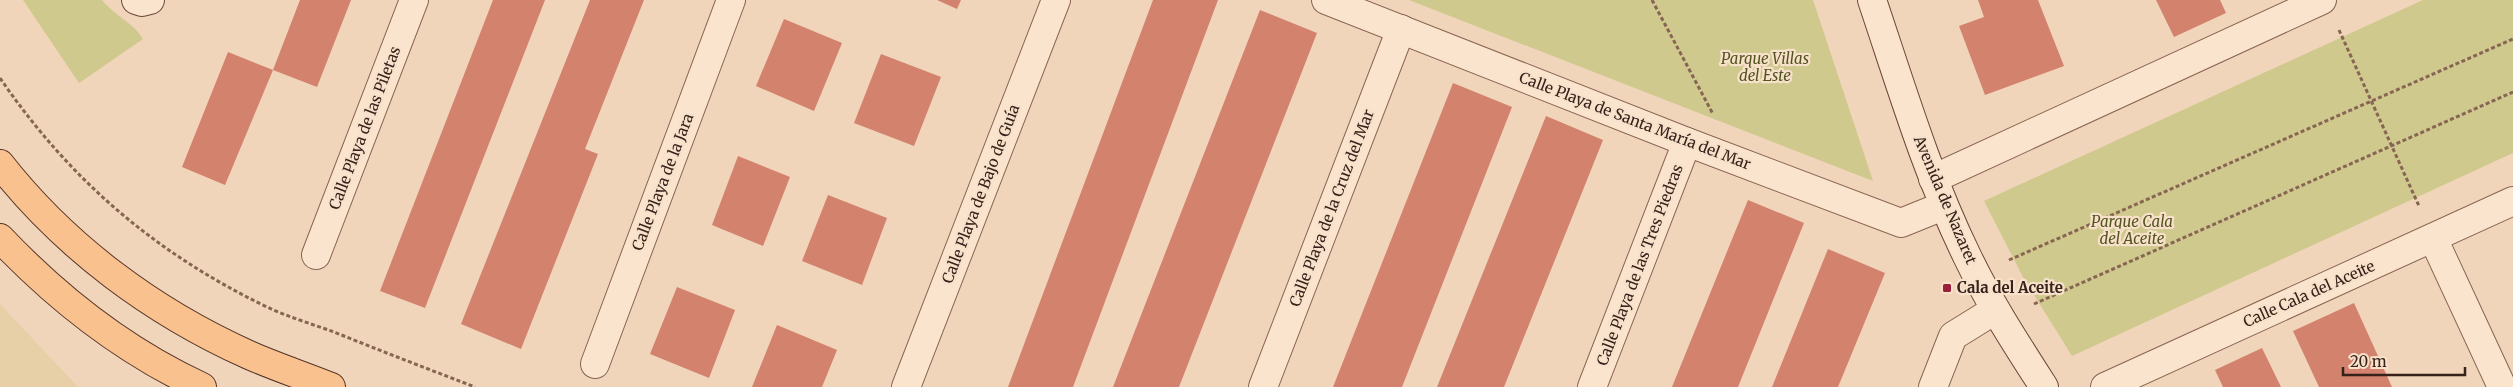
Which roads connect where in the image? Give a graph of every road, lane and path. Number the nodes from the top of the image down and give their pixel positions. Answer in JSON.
{"nodes":[{"id":1,"x":136,"y":0,"type":"edge"},
{"id":2,"x":150,"y":0,"type":"edge"},
{"id":3,"x":414,"y":0,"type":"edge"},
{"id":4,"x":732,"y":0,"type":"edge"},
{"id":5,"x":1056,"y":0,"type":"edge"},
{"id":6,"x":1326,"y":0,"type":"edge"},
{"id":7,"x":1652,"y":0,"type":"edge"},
{"id":8,"x":1872,"y":0,"type":"edge"},
{"id":9,"x":2322,"y":0,"type":"edge"},
{"id":10,"x":2336,"y":25,"type":"dead end"},
{"id":11,"x":1401,"y":29,"type":"junction"},
{"id":12,"x":2513,"y":39,"type":"edge"},
{"id":13,"x":0,"y":78,"type":"edge"},
{"id":14,"x":2513,"y":92,"type":"edge"},
{"id":15,"x":2372,"y":101,"type":"junction"},
{"id":16,"x":1687,"y":142,"type":"junction"},
{"id":17,"x":2392,"y":145,"type":"junction"},
{"id":18,"x":1739,"y":161,"type":"junction"},
{"id":19,"x":0,"y":164,"type":"edge"},
{"id":20,"x":1932,"y":178,"type":"junction"},
{"id":21,"x":2513,"y":201,"type":"edge"},
{"id":22,"x":1944,"y":206,"type":"junction"},
{"id":23,"x":0,"y":238,"type":"edge"},
{"id":24,"x":2433,"y":238,"type":"junction"},
{"id":25,"x":316,"y":255,"type":"dead end"},
{"id":26,"x":2004,"y":262,"type":"dead end"},
{"id":27,"x":2029,"y":306,"type":"dead end"},
{"id":28,"x":1995,"y":310,"type":"junction"},
{"id":29,"x":595,"y":364,"type":"dead end"},
{"id":30,"x":202,"y":387,"type":"edge"},
{"id":31,"x":331,"y":387,"type":"edge"},
{"id":32,"x":475,"y":387,"type":"edge"},
{"id":33,"x":906,"y":387,"type":"edge"},
{"id":34,"x":1263,"y":387,"type":"edge"},
{"id":35,"x":1592,"y":387,"type":"edge"},
{"id":36,"x":1933,"y":387,"type":"edge"},
{"id":37,"x":2044,"y":387,"type":"edge"},
{"id":38,"x":2105,"y":387,"type":"edge"},
{"id":39,"x":2502,"y":387,"type":"edge"}],
"edges":[{"from":1,"to":2,"type":"street"},
{"from":3,"to":25,"type":"street","name":"Calle Playa de las Piletas"},
{"from":4,"to":29,"type":"street","name":"Calle Playa de la Jara"},
{"from":5,"to":33,"type":"street","name":"Calle Playa de Bajo de Guía"},
{"from":6,"to":11,"type":"street","name":"Calle Playa de Santa María del Mar"},
{"from":7,"to":18,"type":"path"},
{"from":8,"to":20,"type":"street","name":"Avenida de Nazaret"},
{"from":9,"to":20,"type":"street"},
{"from":10,"to":15,"type":"path"},
{"from":11,"to":16,"type":"street","name":"Calle Playa de Santa María del Mar"},
{"from":11,"to":34,"type":"street","name":"Calle Playa de la Cruz del Mar"},
{"from":12,"to":15,"type":"path"},
{"from":13,"to":32,"type":"path"},
{"from":14,"to":17,"type":"path"},
{"from":15,"to":17,"type":"path"},
{"from":15,"to":26,"type":"path"},
{"from":16,"to":18,"type":"street","name":"Calle Playa de Santa María del Mar"},
{"from":16,"to":35,"type":"street","name":"Calle Playa de las Tres Piedras"},
{"from":17,"to":24,"type":"path"},
{"from":17,"to":27,"type":"path"},
{"from":18,"to":22,"type":"street","name":"Calle Playa de Santa María del Mar"},
{"from":19,"to":31,"type":"main road"},
{"from":20,"to":22,"type":"street","name":"Avenida de Nazaret"},
{"from":21,"to":24,"type":"street","name":"Calle Cala del Aceite"},
{"from":22,"to":28,"type":"street","name":"Avenida de Nazaret"},
{"from":23,"to":30,"type":"main road"},
{"from":24,"to":38,"type":"street","name":"Calle Cala del Aceite"},
{"from":24,"to":39,"type":"street"},
{"from":28,"to":36,"type":"street"},
{"from":28,"to":37,"type":"street","name":"Avenida de Nazaret"}]}
